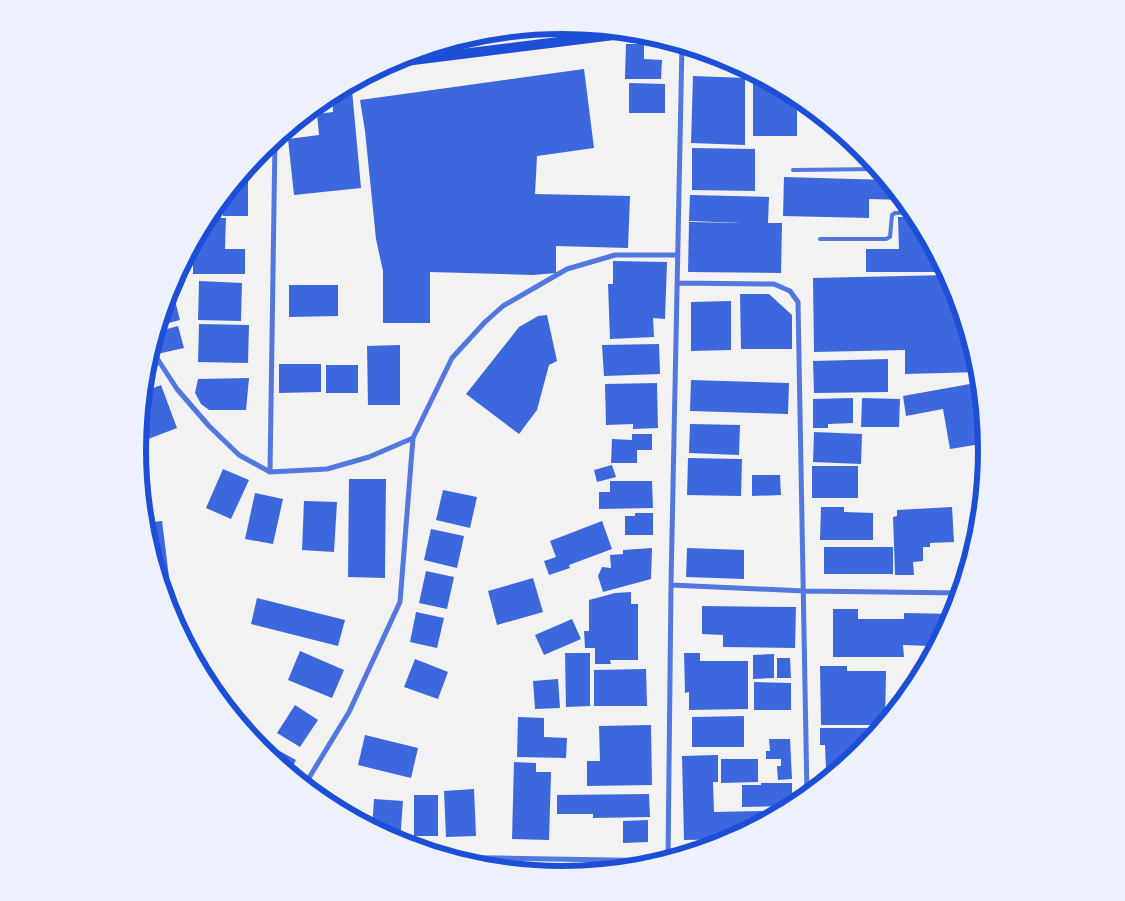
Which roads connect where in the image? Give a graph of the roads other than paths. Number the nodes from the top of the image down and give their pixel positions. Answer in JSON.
{"nodes":[{"id":1,"x":605,"y":36,"type":"edge"},
{"id":2,"x":682,"y":52,"type":"edge"},
{"id":3,"x":420,"y":59,"type":"edge"},
{"id":4,"x":275,"y":150,"type":"edge"},
{"id":5,"x":869,"y":169,"type":"edge"},
{"id":6,"x":793,"y":170,"type":"dead end"},
{"id":7,"x":904,"y":213,"type":"edge"},
{"id":8,"x":820,"y":239,"type":"dead end"},
{"id":9,"x":678,"y":255,"type":"junction"},
{"id":10,"x":677,"y":284,"type":"junction"},
{"id":11,"x":157,"y":358,"type":"edge"},
{"id":12,"x":413,"y":438,"type":"junction"},
{"id":13,"x":270,"y":472,"type":"junction"},
{"id":14,"x":671,"y":585,"type":"junction"},
{"id":15,"x":804,"y":591,"type":"junction"},
{"id":16,"x":954,"y":593,"type":"edge"},
{"id":17,"x":308,"y":780,"type":"edge"},
{"id":18,"x":808,"y":787,"type":"edge"},
{"id":19,"x":668,"y":853,"type":"edge"},
{"id":20,"x":471,"y":857,"type":"edge"},
{"id":21,"x":637,"y":860,"type":"edge"}],
"edges":[{"from":1,"to":3,"type":"main road"},
{"from":2,"to":9,"type":"street"},
{"from":4,"to":13,"type":"street"},
{"from":5,"to":6,"type":"lane"},
{"from":7,"to":8,"type":"lane"},
{"from":9,"to":10,"type":"street"},
{"from":9,"to":12,"type":"street"},
{"from":10,"to":14,"type":"street"},
{"from":10,"to":15,"type":"street"},
{"from":11,"to":13,"type":"street"},
{"from":12,"to":13,"type":"street"},
{"from":12,"to":17,"type":"street"},
{"from":14,"to":15,"type":"street"},
{"from":14,"to":19,"type":"street"},
{"from":15,"to":16,"type":"street"},
{"from":15,"to":18,"type":"street"},
{"from":20,"to":21,"type":"street"}]}
